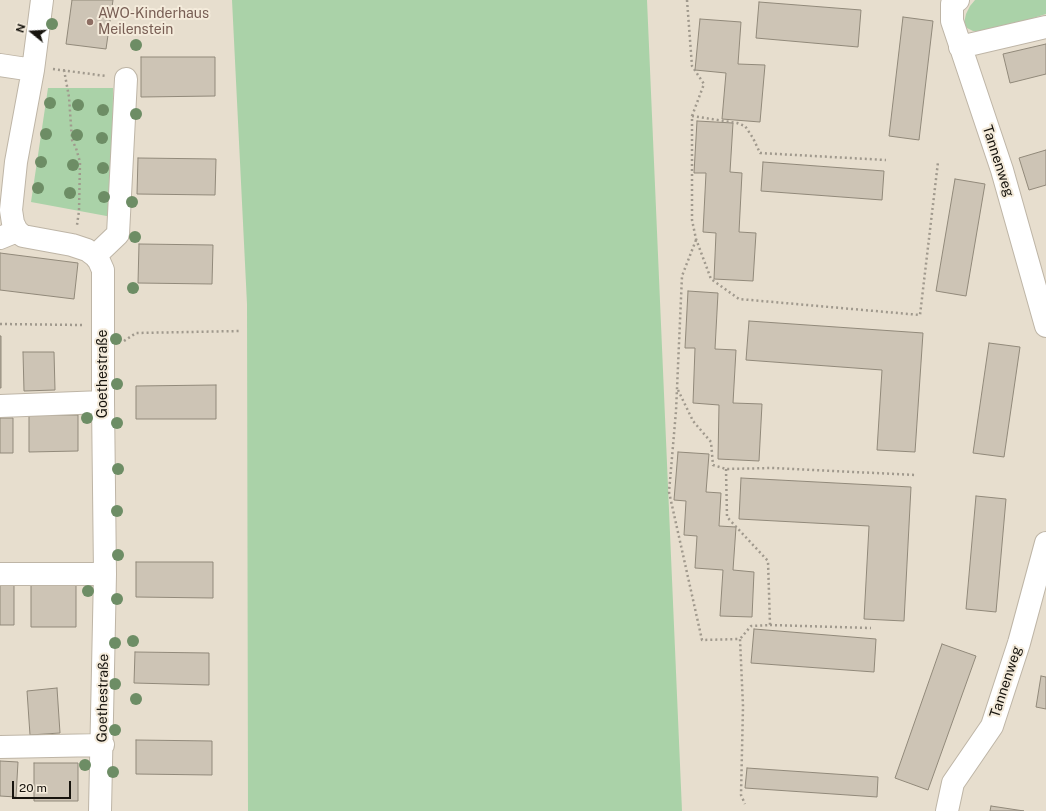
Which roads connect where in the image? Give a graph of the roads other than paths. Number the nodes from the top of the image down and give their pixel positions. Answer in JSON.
{"nodes":[{"id":1,"x":42,"y":0,"type":"edge"},
{"id":2,"x":958,"y":0,"type":"edge"},
{"id":3,"x":1046,"y":27,"type":"edge"},
{"id":4,"x":960,"y":47,"type":"junction"},
{"id":5,"x":0,"y":65,"type":"edge"},
{"id":6,"x":33,"y":70,"type":"junction"},
{"id":7,"x":126,"y":80,"type":"road end"},
{"id":8,"x":8,"y":234,"type":"edge"},
{"id":9,"x":95,"y":256,"type":"junction"},
{"id":10,"x":1046,"y":326,"type":"edge"},
{"id":11,"x":103,"y":402,"type":"junction"},
{"id":12,"x":0,"y":406,"type":"edge"},
{"id":13,"x":1046,"y":543,"type":"edge"},
{"id":14,"x":0,"y":574,"type":"edge"},
{"id":15,"x":105,"y":574,"type":"junction"},
{"id":16,"x":103,"y":745,"type":"junction"},
{"id":17,"x":0,"y":747,"type":"edge"},
{"id":18,"x":100,"y":811,"type":"edge"},
{"id":19,"x":947,"y":811,"type":"edge"}],
"edges":[{"from":1,"to":6,"type":"street"},
{"from":2,"to":4,"type":"street","name":"Tannenweg"},
{"from":3,"to":4,"type":"street"},
{"from":4,"to":10,"type":"street","name":"Tannenweg"},
{"from":5,"to":6,"type":"street"},
{"from":6,"to":8,"type":"street"},
{"from":7,"to":9,"type":"street"},
{"from":8,"to":9,"type":"street"},
{"from":9,"to":11,"type":"street","name":"Goethestraße"},
{"from":11,"to":12,"type":"street"},
{"from":11,"to":15,"type":"street","name":"Goethestraße"},
{"from":13,"to":19,"type":"street","name":"Tannenweg"},
{"from":14,"to":15,"type":"street"},
{"from":15,"to":16,"type":"street","name":"Goethestraße"},
{"from":16,"to":17,"type":"street"},
{"from":16,"to":18,"type":"street","name":"Goethestraße"}]}
